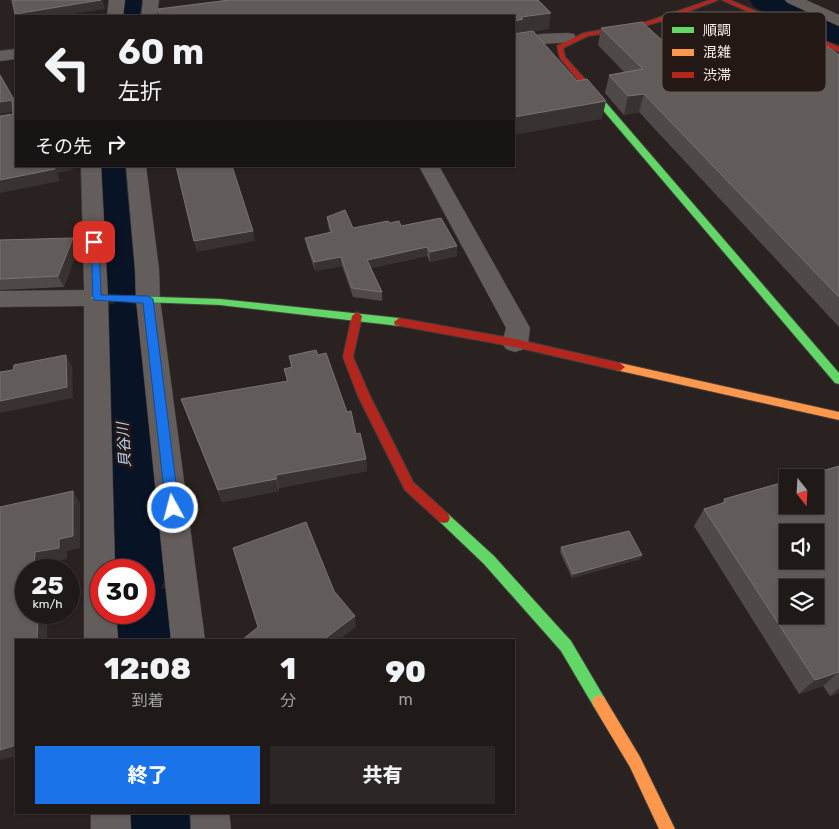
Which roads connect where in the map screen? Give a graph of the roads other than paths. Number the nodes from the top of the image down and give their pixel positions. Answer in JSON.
{"nodes":[{"id":1,"x":117,"y":0,"type":"edge"},
{"id":2,"x":151,"y":0,"type":"edge"},
{"id":3,"x":715,"y":0,"type":"edge"},
{"id":4,"x":725,"y":0,"type":"edge"},
{"id":5,"x":792,"y":0,"type":"edge"},
{"id":6,"x":690,"y":12,"type":"edge"},
{"id":7,"x":752,"y":12,"type":"edge"},
{"id":8,"x":819,"y":12,"type":"edge"},
{"id":9,"x":115,"y":15,"type":"edge"},
{"id":10,"x":150,"y":15,"type":"edge"},
{"id":11,"x":826,"y":15,"type":"edge"},
{"id":12,"x":662,"y":20,"type":"edge"},
{"id":13,"x":839,"y":21,"type":"edge"},
{"id":14,"x":568,"y":38,"type":"junction"},
{"id":15,"x":515,"y":44,"type":"edge"},
{"id":16,"x":826,"y":44,"type":"edge"},
{"id":17,"x":839,"y":50,"type":"edge"},
{"id":18,"x":15,"y":54,"type":"edge"},
{"id":19,"x":0,"y":56,"type":"edge"},
{"id":20,"x":90,"y":167,"type":"edge"},
{"id":21,"x":136,"y":167,"type":"edge"},
{"id":22,"x":430,"y":167,"type":"edge"},
{"id":23,"x":96,"y":298,"type":"junction"},
{"id":24,"x":0,"y":299,"type":"edge"},
{"id":25,"x":148,"y":299,"type":"junction"},
{"id":26,"x":358,"y":316,"type":"junction"},
{"id":27,"x":515,"y":343,"type":"junction"},
{"id":28,"x":839,"y":380,"type":"edge"},
{"id":29,"x":839,"y":416,"type":"edge"},
{"id":30,"x":101,"y":639,"type":"edge"},
{"id":31,"x":188,"y":639,"type":"edge"},
{"id":32,"x":110,"y":814,"type":"edge"},
{"id":33,"x":209,"y":814,"type":"edge"},
{"id":34,"x":111,"y":829,"type":"edge"},
{"id":35,"x":211,"y":829,"type":"edge"},
{"id":36,"x":667,"y":829,"type":"edge"}],
"edges":[{"from":1,"to":9,"type":"street"},
{"from":2,"to":10,"type":"street"},
{"from":3,"to":6,"type":"street"},
{"from":4,"to":7,"type":"street"},
{"from":5,"to":8,"type":"street"},
{"from":11,"to":13,"type":"street"},
{"from":12,"to":14,"type":"street"},
{"from":14,"to":15,"type":"street"},
{"from":14,"to":28,"type":"street"},
{"from":16,"to":17,"type":"street"},
{"from":18,"to":19,"type":"street"},
{"from":20,"to":23,"type":"street"},
{"from":21,"to":25,"type":"street"},
{"from":22,"to":27,"type":"street"},
{"from":23,"to":24,"type":"street"},
{"from":23,"to":25,"type":"street"},
{"from":23,"to":30,"type":"street"},
{"from":25,"to":26,"type":"street"},
{"from":25,"to":31,"type":"street"},
{"from":26,"to":27,"type":"street"},
{"from":26,"to":36,"type":"street"},
{"from":27,"to":29,"type":"street"},
{"from":32,"to":34,"type":"street"},
{"from":33,"to":35,"type":"street"}]}
